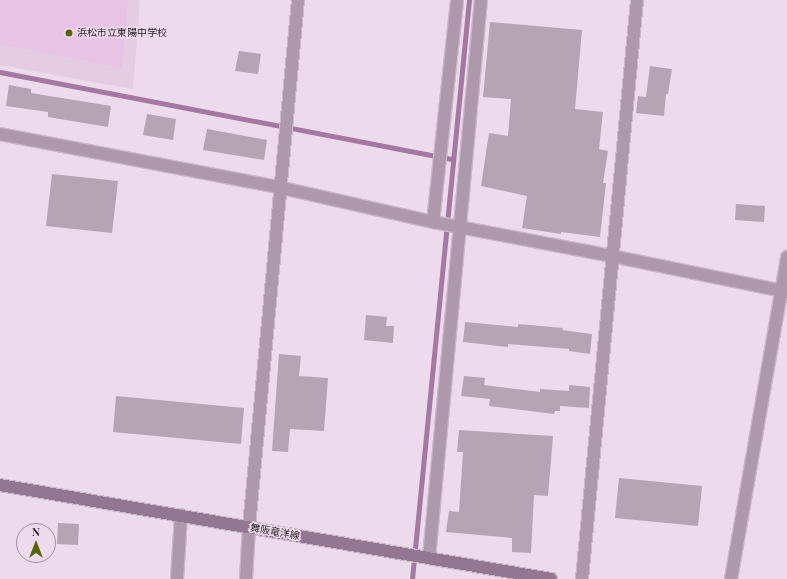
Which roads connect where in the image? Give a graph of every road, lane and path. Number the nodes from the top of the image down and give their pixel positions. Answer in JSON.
{"nodes":[{"id":1,"x":298,"y":0,"type":"edge"},
{"id":2,"x":456,"y":0,"type":"edge"},
{"id":3,"x":481,"y":0,"type":"edge"},
{"id":4,"x":637,"y":0,"type":"edge"},
{"id":5,"x":0,"y":134,"type":"edge"},
{"id":6,"x":282,"y":188,"type":"junction"},
{"id":7,"x":432,"y":222,"type":"junction"},
{"id":8,"x":461,"y":227,"type":"junction"},
{"id":9,"x":612,"y":256,"type":"junction"},
{"id":10,"x":787,"y":257,"type":"edge"},
{"id":11,"x":784,"y":291,"type":"edge"},
{"id":12,"x":0,"y":485,"type":"edge"},
{"id":13,"x":181,"y":515,"type":"junction"},
{"id":14,"x":249,"y":527,"type":"junction"},
{"id":15,"x":431,"y":558,"type":"junction"},
{"id":16,"x":177,"y":579,"type":"edge"},
{"id":17,"x":246,"y":579,"type":"edge"},
{"id":18,"x":551,"y":579,"type":"edge"},
{"id":19,"x":582,"y":579,"type":"edge"},
{"id":20,"x":731,"y":579,"type":"edge"}],
"edges":[{"from":1,"to":6,"type":"street"},
{"from":2,"to":7,"type":"street"},
{"from":3,"to":8,"type":"street"},
{"from":4,"to":9,"type":"street"},
{"from":5,"to":6,"type":"street"},
{"from":6,"to":7,"type":"street"},
{"from":6,"to":14,"type":"street"},
{"from":7,"to":8,"type":"street"},
{"from":8,"to":9,"type":"street"},
{"from":8,"to":15,"type":"street"},
{"from":9,"to":11,"type":"street"},
{"from":9,"to":19,"type":"street"},
{"from":10,"to":11,"type":"street"},
{"from":11,"to":20,"type":"street"},
{"from":12,"to":13,"type":"main road","name":"舞阪竜洋線"},
{"from":13,"to":14,"type":"main road","name":"舞阪竜洋線"},
{"from":13,"to":16,"type":"street"},
{"from":14,"to":15,"type":"main road","name":"舞阪竜洋線"},
{"from":14,"to":17,"type":"street"},
{"from":15,"to":18,"type":"main road","name":"舞阪竜洋線"}]}
